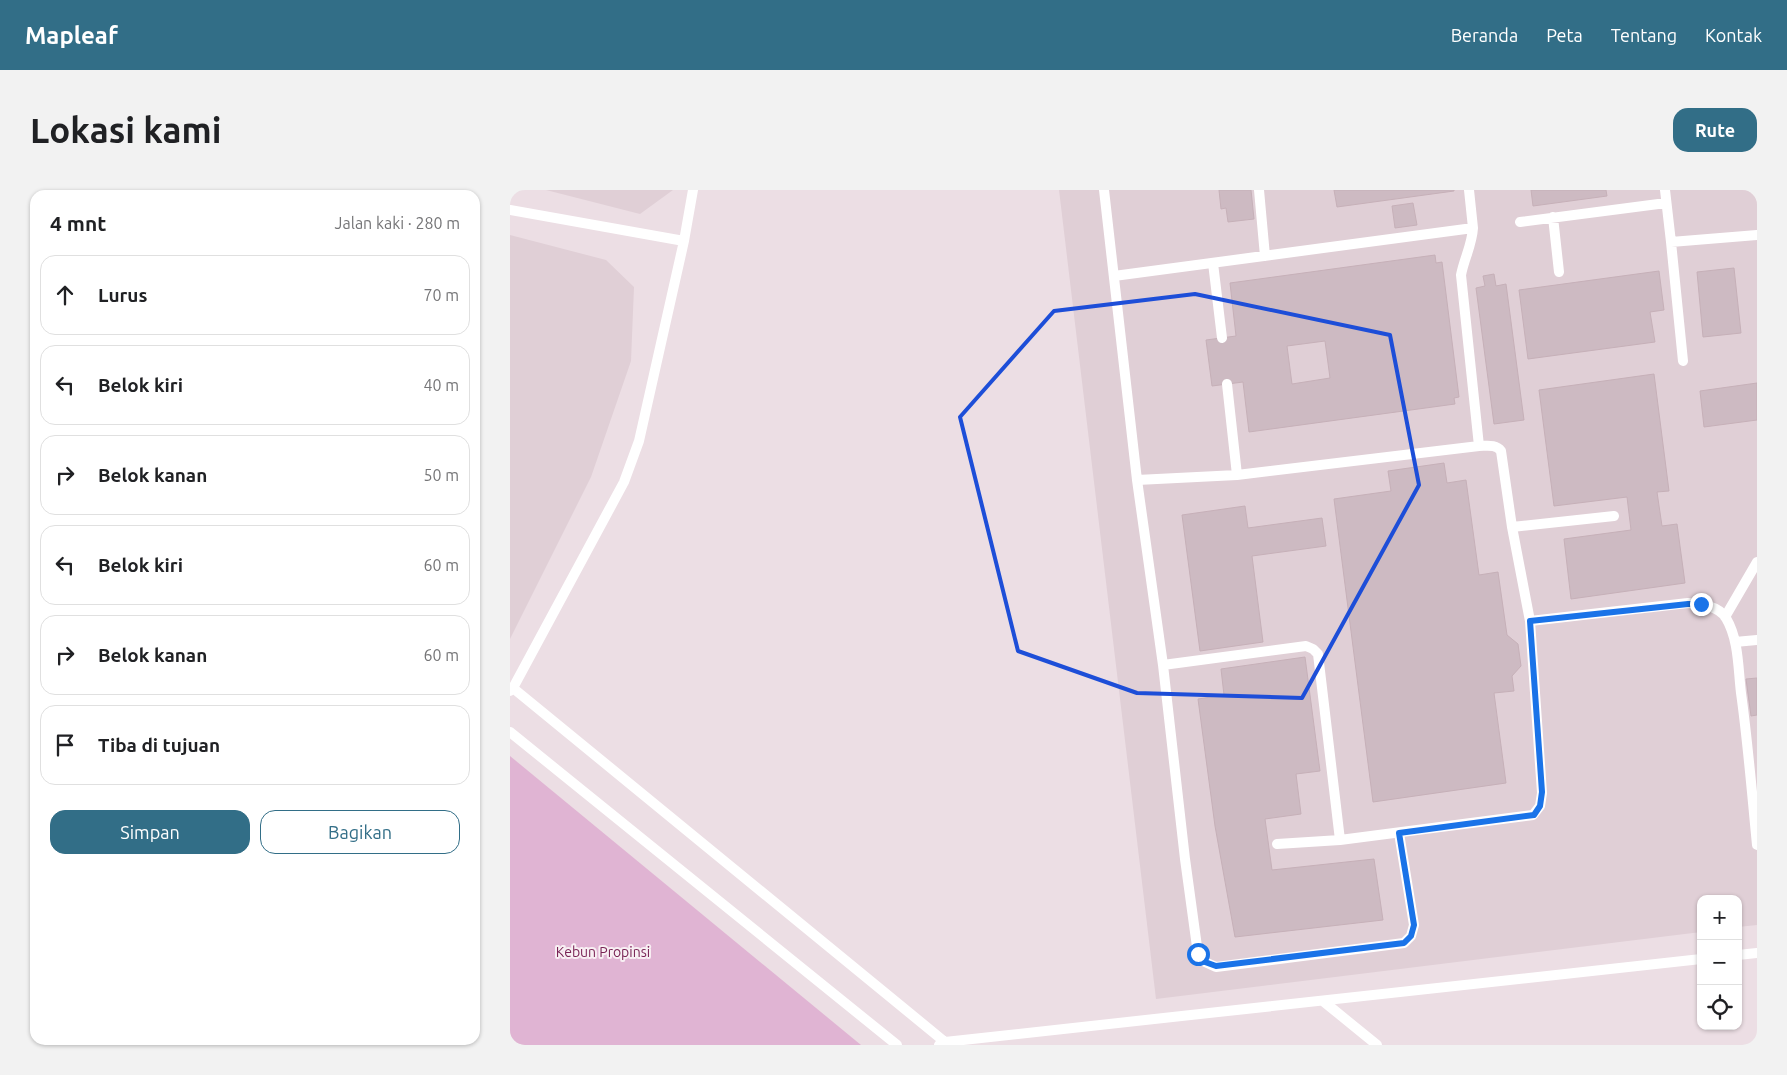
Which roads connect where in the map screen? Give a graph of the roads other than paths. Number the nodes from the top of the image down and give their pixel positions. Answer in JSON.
{"nodes":[{"id":1,"x":694,"y":190,"type":"edge"},
{"id":2,"x":1104,"y":190,"type":"edge"},
{"id":3,"x":1259,"y":190,"type":"edge"},
{"id":4,"x":1469,"y":190,"type":"edge"},
{"id":5,"x":1665,"y":190,"type":"edge"},
{"id":6,"x":1666,"y":203,"type":"junction"},
{"id":7,"x":510,"y":210,"type":"edge"},
{"id":8,"x":1553,"y":218,"type":"junction"},
{"id":9,"x":1520,"y":222,"type":"dead end"},
{"id":10,"x":1473,"y":228,"type":"junction"},
{"id":11,"x":1757,"y":235,"type":"edge"},
{"id":12,"x":684,"y":241,"type":"junction"},
{"id":13,"x":1671,"y":242,"type":"junction"},
{"id":14,"x":1265,"y":256,"type":"junction"},
{"id":15,"x":1213,"y":263,"type":"junction"},
{"id":16,"x":1559,"y":272,"type":"dead end"},
{"id":17,"x":1114,"y":276,"type":"junction"},
{"id":18,"x":1222,"y":338,"type":"dead end"},
{"id":19,"x":1683,"y":361,"type":"dead end"},
{"id":20,"x":1227,"y":384,"type":"dead end"},
{"id":21,"x":1479,"y":446,"type":"junction"},
{"id":22,"x":1237,"y":475,"type":"junction"},
{"id":23,"x":1137,"y":480,"type":"junction"},
{"id":24,"x":1614,"y":516,"type":"dead end"},
{"id":25,"x":1512,"y":526,"type":"junction"},
{"id":26,"x":1757,"y":562,"type":"edge"},
{"id":27,"x":1725,"y":617,"type":"junction"},
{"id":28,"x":1530,"y":621,"type":"junction"},
{"id":29,"x":1757,"y":640,"type":"edge"},
{"id":30,"x":1735,"y":642,"type":"junction"},
{"id":31,"x":1163,"y":664,"type":"junction"},
{"id":32,"x":512,"y":689,"type":"edge"},
{"id":33,"x":510,"y":732,"type":"edge"},
{"id":34,"x":1752,"y":744,"type":"edge"},
{"id":35,"x":1399,"y":833,"type":"junction"},
{"id":36,"x":1340,"y":840,"type":"junction"},
{"id":37,"x":1277,"y":844,"type":"dead end"},
{"id":38,"x":1757,"y":845,"type":"edge"},
{"id":39,"x":1757,"y":953,"type":"edge"},
{"id":40,"x":1742,"y":955,"type":"edge"},
{"id":41,"x":1697,"y":959,"type":"edge"},
{"id":42,"x":1323,"y":1001,"type":"junction"},
{"id":43,"x":943,"y":1044,"type":"edge"},
{"id":44,"x":897,"y":1045,"type":"edge"},
{"id":45,"x":1377,"y":1045,"type":"edge"}],
"edges":[{"from":1,"to":12,"type":"lane"},
{"from":2,"to":17,"type":"lane"},
{"from":3,"to":14,"type":"lane"},
{"from":4,"to":10,"type":"lane"},
{"from":5,"to":6,"type":"lane"},
{"from":6,"to":8,"type":"lane"},
{"from":6,"to":13,"type":"lane"},
{"from":7,"to":12,"type":"lane"},
{"from":8,"to":9,"type":"lane"},
{"from":8,"to":16,"type":"lane"},
{"from":10,"to":14,"type":"lane"},
{"from":10,"to":21,"type":"lane"},
{"from":11,"to":13,"type":"lane"},
{"from":12,"to":32,"type":"lane"},
{"from":13,"to":19,"type":"lane"},
{"from":14,"to":15,"type":"lane"},
{"from":15,"to":17,"type":"lane"},
{"from":15,"to":18,"type":"lane"},
{"from":17,"to":23,"type":"lane"},
{"from":20,"to":22,"type":"lane"},
{"from":21,"to":22,"type":"lane"},
{"from":21,"to":25,"type":"lane"},
{"from":22,"to":23,"type":"lane"},
{"from":23,"to":31,"type":"lane"},
{"from":24,"to":25,"type":"lane"},
{"from":25,"to":28,"type":"lane"},
{"from":26,"to":27,"type":"lane"},
{"from":27,"to":28,"type":"lane"},
{"from":27,"to":30,"type":"lane"},
{"from":28,"to":35,"type":"lane"},
{"from":29,"to":30,"type":"lane"},
{"from":30,"to":34,"type":"lane"},
{"from":31,"to":35,"type":"lane"},
{"from":31,"to":36,"type":"lane"},
{"from":32,"to":43,"type":"lane"},
{"from":33,"to":44,"type":"lane"},
{"from":34,"to":38,"type":"lane"},
{"from":35,"to":36,"type":"lane"},
{"from":36,"to":37,"type":"lane"},
{"from":39,"to":40,"type":"lane"},
{"from":41,"to":42,"type":"lane"},
{"from":42,"to":43,"type":"lane"},
{"from":42,"to":45,"type":"lane"}]}
